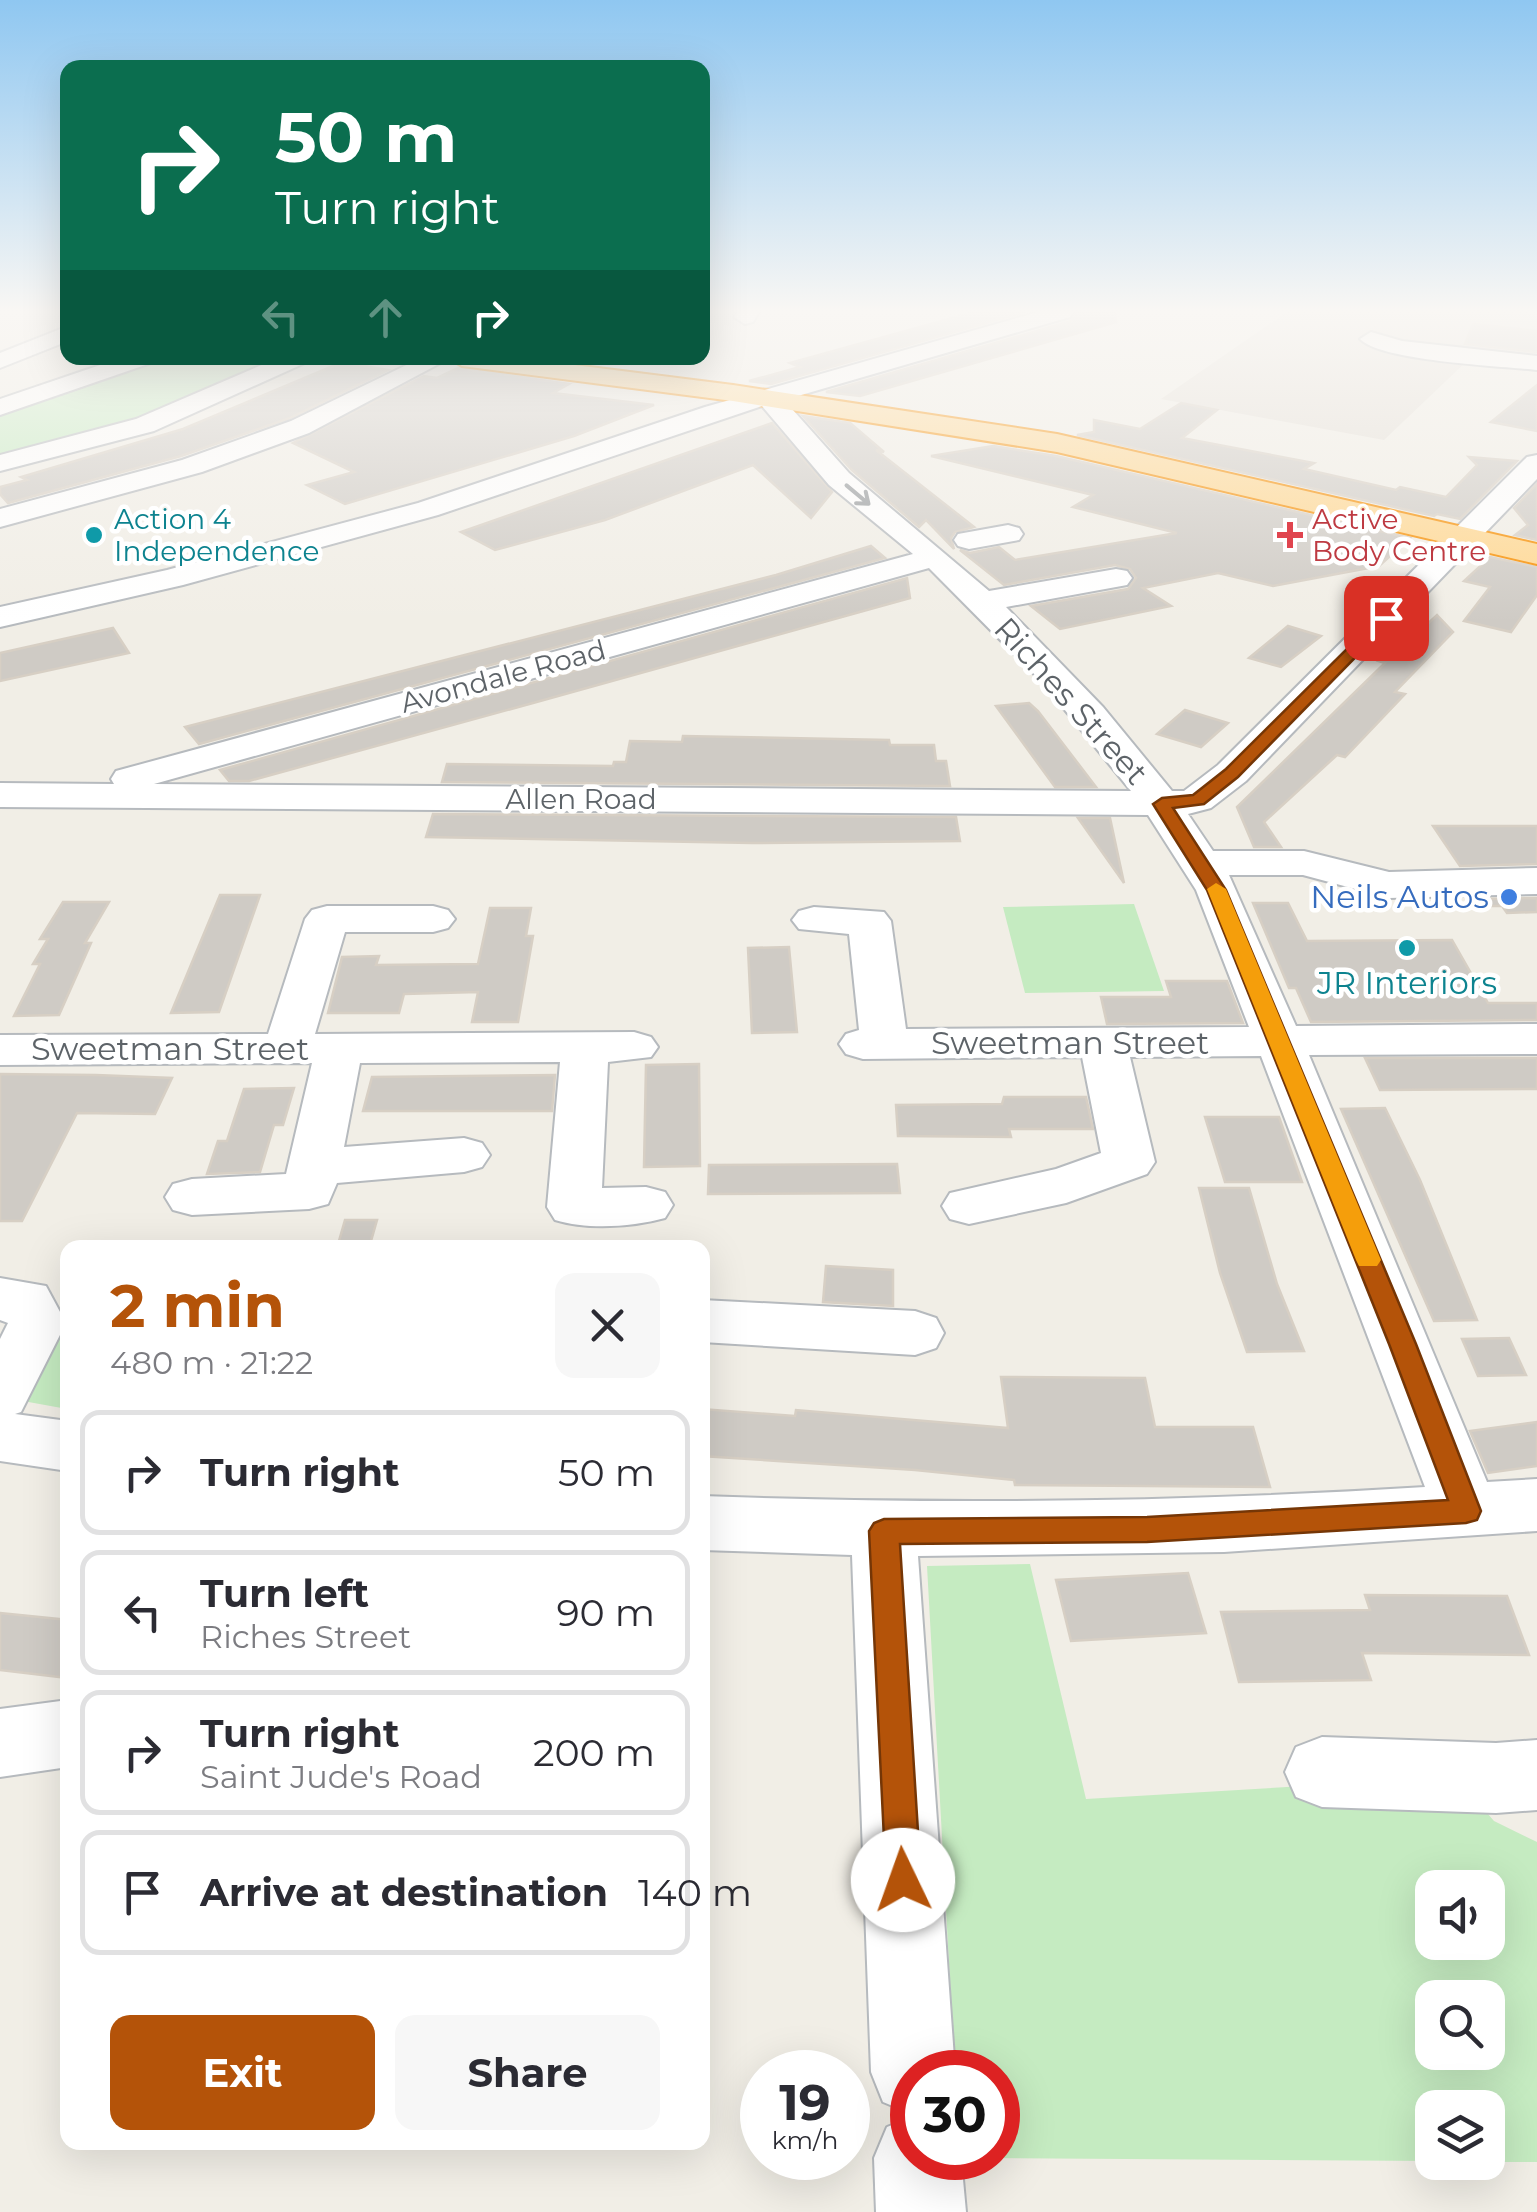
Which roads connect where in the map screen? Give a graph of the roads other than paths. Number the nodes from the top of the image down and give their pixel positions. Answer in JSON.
{"nodes":[{"id":1,"x":167,"y":415,"type":"edge"},
{"id":2,"x":321,"y":415,"type":"edge"},
{"id":3,"x":704,"y":415,"type":"edge"},
{"id":4,"x":782,"y":415,"type":"edge"},
{"id":5,"x":879,"y":415,"type":"edge"},
{"id":6,"x":0,"y":464,"type":"edge"},
{"id":7,"x":1537,"y":464,"type":"edge"},
{"id":8,"x":0,"y":518,"type":"edge"},
{"id":9,"x":1008,"y":534,"type":"dead end"},
{"id":10,"x":1466,"y":538,"type":"junction"},
{"id":11,"x":944,"y":547,"type":"junction"},
{"id":12,"x":1537,"y":554,"type":"edge"},
{"id":13,"x":1116,"y":578,"type":"dead end"},
{"id":14,"x":982,"y":602,"type":"junction"},
{"id":15,"x":0,"y":618,"type":"edge"},
{"id":16,"x":0,"y":795,"type":"edge"},
{"id":17,"x":71,"y":795,"type":"junction"},
{"id":18,"x":1162,"y":804,"type":"junction"},
{"id":19,"x":1201,"y":862,"type":"junction"},
{"id":20,"x":1537,"y":881,"type":"edge"},
{"id":21,"x":432,"y":919,"type":"dead end"},
{"id":22,"x":814,"y":920,"type":"dead end"},
{"id":23,"x":1537,"y":1039,"type":"edge"},
{"id":24,"x":1278,"y":1041,"type":"junction"},
{"id":25,"x":1103,"y":1042,"type":"junction"},
{"id":26,"x":340,"y":1048,"type":"junction"},
{"id":27,"x":287,"y":1049,"type":"junction"},
{"id":28,"x":0,"y":1050,"type":"edge"},
{"id":29,"x":464,"y":1155,"type":"dead end"},
{"id":30,"x":312,"y":1179,"type":"junction"},
{"id":31,"x":192,"y":1198,"type":"dead end"},
{"id":32,"x":646,"y":1206,"type":"dead end"},
{"id":33,"x":969,"y":1206,"type":"dead end"},
{"id":34,"x":0,"y":1300,"type":"edge"},
{"id":35,"x":710,"y":1321,"type":"edge"},
{"id":36,"x":915,"y":1333,"type":"dead end"},
{"id":37,"x":0,"y":1396,"type":"edge"},
{"id":38,"x":0,"y":1438,"type":"edge"},
{"id":39,"x":60,"y":1445,"type":"edge"},
{"id":40,"x":1537,"y":1505,"type":"edge"},
{"id":41,"x":1466,"y":1511,"type":"junction"},
{"id":42,"x":710,"y":1523,"type":"edge"},
{"id":43,"x":884,"y":1531,"type":"junction"},
{"id":44,"x":60,"y":1734,"type":"edge"},
{"id":45,"x":0,"y":1742,"type":"edge"},
{"id":46,"x":1322,"y":1772,"type":"dead end"},
{"id":47,"x":1516,"y":1776,"type":"edge"},
{"id":48,"x":913,"y":2050,"type":"edge"},
{"id":49,"x":919,"y":2180,"type":"edge"},
{"id":50,"x":921,"y":2212,"type":"edge"}],
"edges":[{"from":1,"to":6,"type":"street"},
{"from":2,"to":8,"type":"street"},
{"from":3,"to":15,"type":"street"},
{"from":4,"to":11,"type":"street","name":"Riches Street","one_way":true},
{"from":5,"to":10,"type":"highway"},
{"from":7,"to":10,"type":"street","name":"Allen Road"},
{"from":9,"to":11,"type":"street","name":"Avondale Road"},
{"from":10,"to":12,"type":"highway"},
{"from":10,"to":18,"type":"street","name":"Allen Road"},
{"from":11,"to":14,"type":"street","name":"Riches Street"},
{"from":11,"to":17,"type":"street","name":"Avondale Road"},
{"from":13,"to":14,"type":"street"},
{"from":14,"to":18,"type":"street","name":"Riches Street"},
{"from":16,"to":17,"type":"street","name":"Allen Road"},
{"from":17,"to":18,"type":"street","name":"Allen Road"},
{"from":18,"to":19,"type":"street","name":"Riches Street"},
{"from":19,"to":20,"type":"street"},
{"from":19,"to":24,"type":"street","name":"Riches Street"},
{"from":21,"to":27,"type":"street"},
{"from":22,"to":25,"type":"street","name":"Sweetman Street"},
{"from":23,"to":24,"type":"street","name":"Sweetman Street"},
{"from":24,"to":25,"type":"street","name":"Sweetman Street"},
{"from":24,"to":41,"type":"street","name":"Riches Street"},
{"from":25,"to":33,"type":"street"},
{"from":26,"to":27,"type":"street","name":"Sweetman Street"},
{"from":26,"to":30,"type":"street","name":"Sweetman Street"},
{"from":26,"to":32,"type":"street","name":"Sweetman Street"},
{"from":27,"to":28,"type":"street","name":"Sweetman Street"},
{"from":29,"to":30,"type":"street"},
{"from":30,"to":31,"type":"street"},
{"from":34,"to":37,"type":"street"},
{"from":35,"to":36,"type":"street"},
{"from":38,"to":39,"type":"street"},
{"from":40,"to":41,"type":"street"},
{"from":41,"to":43,"type":"street"},
{"from":42,"to":43,"type":"street"},
{"from":43,"to":48,"type":"street"},
{"from":44,"to":45,"type":"street"},
{"from":46,"to":47,"type":"street"},
{"from":49,"to":50,"type":"street"}]}
